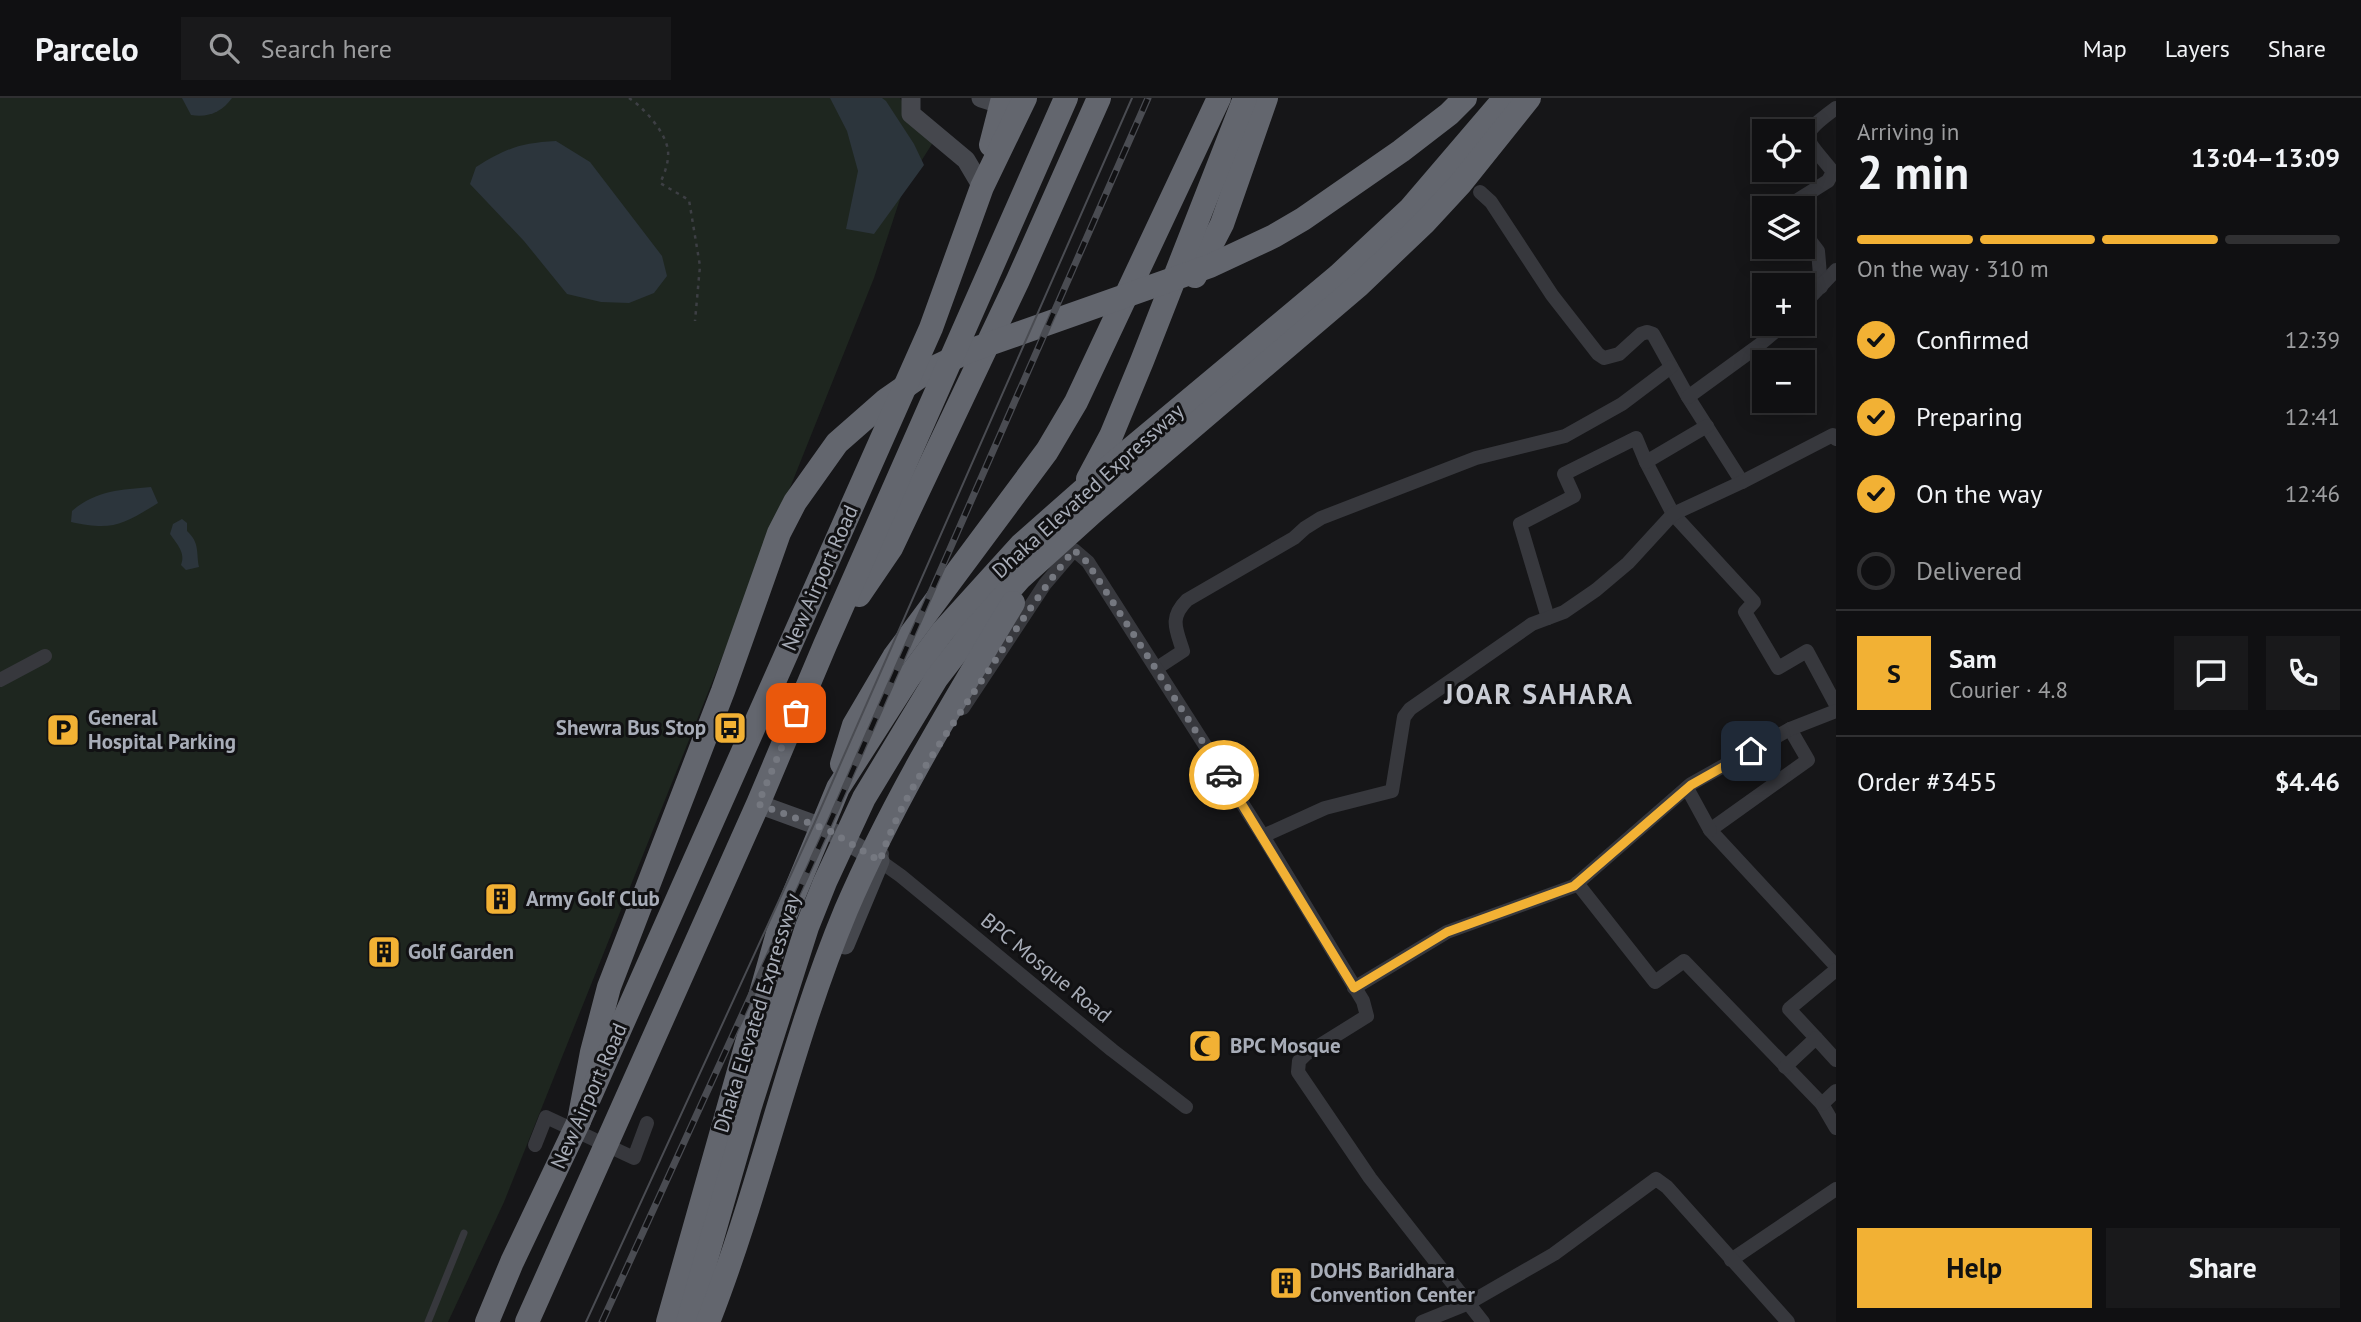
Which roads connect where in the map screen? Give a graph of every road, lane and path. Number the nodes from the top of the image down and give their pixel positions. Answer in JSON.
{"nodes":[{"id":1,"x":629,"y":98,"type":"edge"},
{"id":2,"x":911,"y":98,"type":"edge"},
{"id":3,"x":1024,"y":98,"type":"edge"},
{"id":4,"x":1066,"y":98,"type":"edge"},
{"id":5,"x":1099,"y":98,"type":"edge"},
{"id":6,"x":1219,"y":98,"type":"edge"},
{"id":7,"x":1245,"y":98,"type":"edge"},
{"id":8,"x":1266,"y":98,"type":"edge"},
{"id":9,"x":1271,"y":98,"type":"edge"},
{"id":10,"x":1465,"y":98,"type":"edge"},
{"id":11,"x":1505,"y":98,"type":"edge"},
{"id":12,"x":1529,"y":98,"type":"edge"},
{"id":13,"x":995,"y":100,"type":"edge"},
{"id":14,"x":1836,"y":108,"type":"edge"},
{"id":15,"x":1254,"y":134,"type":"junction"},
{"id":16,"x":982,"y":187,"type":"junction"},
{"id":17,"x":1480,"y":192,"type":"dead end"},
{"id":18,"x":1804,"y":196,"type":"edge"},
{"id":19,"x":1815,"y":247,"type":"edge"},
{"id":20,"x":1836,"y":270,"type":"edge"},
{"id":21,"x":1821,"y":287,"type":"junction"},
{"id":22,"x":1815,"y":293,"type":"edge"},
{"id":23,"x":695,"y":321,"type":"dead end"},
{"id":24,"x":1770,"y":336,"type":"edge"},
{"id":25,"x":1142,"y":361,"type":"junction"},
{"id":26,"x":1671,"y":366,"type":"junction"},
{"id":27,"x":1688,"y":397,"type":"junction"},
{"id":28,"x":1707,"y":426,"type":"junction"},
{"id":29,"x":1836,"y":439,"type":"edge"},
{"id":30,"x":1646,"y":461,"type":"junction"},
{"id":31,"x":1742,"y":482,"type":"junction"},
{"id":32,"x":1673,"y":514,"type":"junction"},
{"id":33,"x":1548,"y":618,"type":"junction"},
{"id":34,"x":825,"y":645,"type":"junction"},
{"id":35,"x":45,"y":656,"type":"dead end"},
{"id":36,"x":1157,"y":668,"type":"junction"},
{"id":37,"x":0,"y":680,"type":"edge"},
{"id":38,"x":1836,"y":705,"type":"edge"},
{"id":39,"x":1836,"y":710,"type":"edge"},
{"id":40,"x":1790,"y":729,"type":"junction"},
{"id":41,"x":838,"y":788,"type":"junction"},
{"id":42,"x":1687,"y":788,"type":"junction"},
{"id":43,"x":758,"y":804,"type":"junction"},
{"id":44,"x":1710,"y":830,"type":"junction"},
{"id":45,"x":1263,"y":836,"type":"junction"},
{"id":46,"x":880,"y":861,"type":"junction"},
{"id":47,"x":1577,"y":883,"type":"junction"},
{"id":48,"x":1836,"y":968,"type":"edge"},
{"id":49,"x":1354,"y":988,"type":"junction"},
{"id":50,"x":1816,"y":1038,"type":"junction"},
{"id":51,"x":1836,"y":1059,"type":"edge"},
{"id":52,"x":1786,"y":1067,"type":"junction"},
{"id":53,"x":1836,"y":1091,"type":"edge"},
{"id":54,"x":1822,"y":1104,"type":"junction"},
{"id":55,"x":1186,"y":1107,"type":"dead end"},
{"id":56,"x":579,"y":1121,"type":"junction"},
{"id":57,"x":647,"y":1123,"type":"dead end"},
{"id":58,"x":1836,"y":1128,"type":"edge"},
{"id":59,"x":535,"y":1144,"type":"dead end"},
{"id":60,"x":1836,"y":1189,"type":"edge"},
{"id":61,"x":464,"y":1233,"type":"dead end"},
{"id":62,"x":1731,"y":1260,"type":"junction"},
{"id":63,"x":1469,"y":1303,"type":"junction"},
{"id":64,"x":428,"y":1322,"type":"edge"},
{"id":65,"x":486,"y":1322,"type":"edge"},
{"id":66,"x":527,"y":1322,"type":"edge"},
{"id":67,"x":668,"y":1322,"type":"edge"},
{"id":68,"x":688,"y":1322,"type":"edge"},
{"id":69,"x":695,"y":1322,"type":"edge"},
{"id":70,"x":708,"y":1322,"type":"edge"},
{"id":71,"x":1422,"y":1322,"type":"edge"},
{"id":72,"x":1483,"y":1322,"type":"edge"},
{"id":73,"x":1788,"y":1322,"type":"edge"}],
"edges":[{"from":1,"to":23,"type":"path"},
{"from":2,"to":16,"type":"street"},
{"from":3,"to":16,"type":"highway","name":"New Airport Road"},
{"from":4,"to":34,"type":"highway","name":"New Airport Road"},
{"from":5,"to":34,"type":"highway"},
{"from":6,"to":41,"type":"highway"},
{"from":7,"to":25,"type":"highway"},
{"from":8,"to":15,"type":"highway"},
{"from":9,"to":15,"type":"highway"},
{"from":10,"to":56,"type":"highway"},
{"from":11,"to":41,"type":"highway","name":"Dhaka Elevated Expressway"},
{"from":12,"to":68,"type":"highway","name":"Dhaka Elevated Expressway"},
{"from":13,"to":16,"type":"highway"},
{"from":14,"to":18,"type":"street"},
{"from":15,"to":25,"type":"highway"},
{"from":16,"to":56,"type":"highway","name":"New Airport Road"},
{"from":17,"to":26,"type":"street"},
{"from":19,"to":21,"type":"street"},
{"from":20,"to":21,"type":"street"},
{"from":21,"to":22,"type":"street"},
{"from":24,"to":27,"type":"street"},
{"from":25,"to":70,"type":"highway"},
{"from":26,"to":27,"type":"street"},
{"from":26,"to":36,"type":"street"},
{"from":27,"to":28,"type":"street"},
{"from":28,"to":30,"type":"street"},
{"from":28,"to":31,"type":"street"},
{"from":29,"to":31,"type":"street"},
{"from":30,"to":32,"type":"street"},
{"from":30,"to":33,"type":"street"},
{"from":31,"to":32,"type":"street"},
{"from":32,"to":33,"type":"street"},
{"from":32,"to":38,"type":"street"},
{"from":33,"to":45,"type":"street"},
{"from":34,"to":43,"type":"highway","name":"New Airport Road"},
{"from":35,"to":37,"type":"street"},
{"from":36,"to":45,"type":"street"},
{"from":36,"to":46,"type":"street"},
{"from":39,"to":40,"type":"street"},
{"from":40,"to":42,"type":"street"},
{"from":40,"to":44,"type":"street"},
{"from":41,"to":67,"type":"highway","name":"Dhaka Elevated Expressway"},
{"from":42,"to":44,"type":"street"},
{"from":42,"to":47,"type":"street"},
{"from":43,"to":46,"type":"street"},
{"from":43,"to":66,"type":"highway","name":"New Airport Road"},
{"from":44,"to":48,"type":"street"},
{"from":45,"to":49,"type":"street"},
{"from":46,"to":55,"type":"street","name":"BPC Mosque Road"},
{"from":46,"to":69,"type":"street"},
{"from":47,"to":49,"type":"street"},
{"from":47,"to":52,"type":"street"},
{"from":48,"to":50,"type":"street"},
{"from":49,"to":63,"type":"street"},
{"from":50,"to":51,"type":"street"},
{"from":50,"to":52,"type":"street"},
{"from":52,"to":54,"type":"street"},
{"from":53,"to":54,"type":"street"},
{"from":54,"to":58,"type":"street"},
{"from":56,"to":65,"type":"highway","name":"New Airport Road"},
{"from":57,"to":59,"type":"street"},
{"from":60,"to":62,"type":"street"},
{"from":61,"to":64,"type":"lane"},
{"from":62,"to":63,"type":"street"},
{"from":62,"to":73,"type":"street"},
{"from":63,"to":71,"type":"street"},
{"from":63,"to":72,"type":"street"}]}
